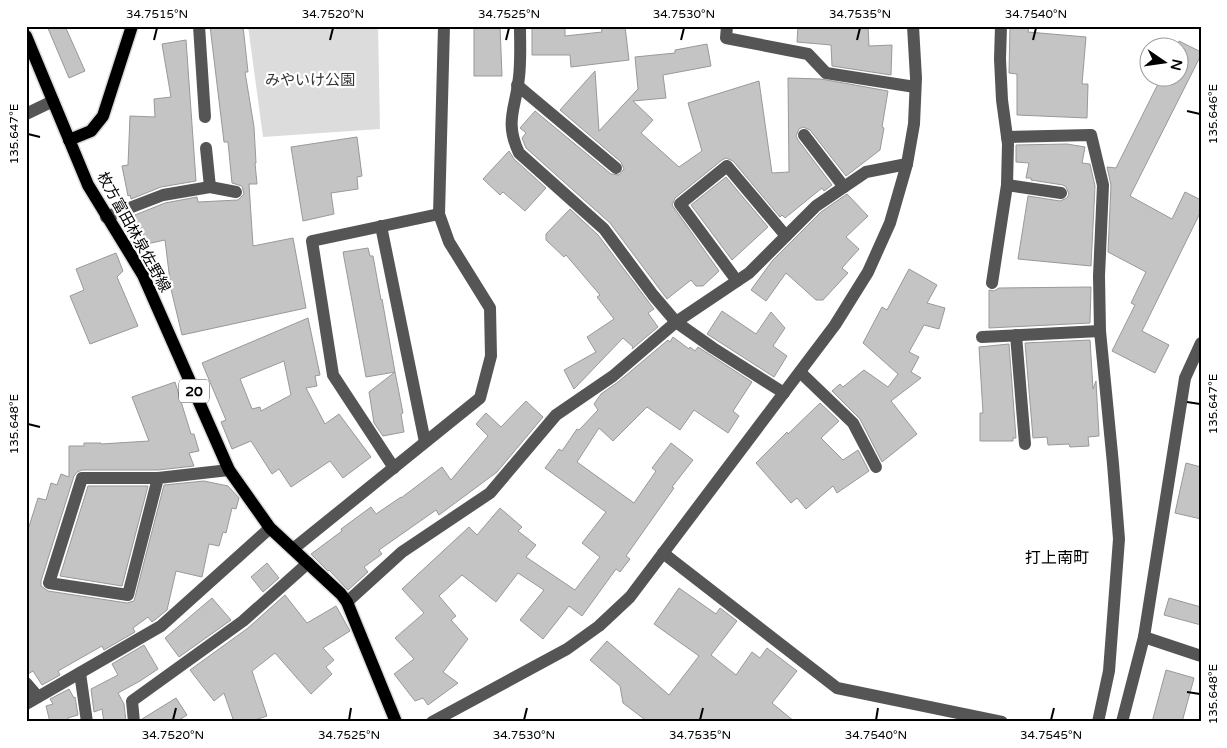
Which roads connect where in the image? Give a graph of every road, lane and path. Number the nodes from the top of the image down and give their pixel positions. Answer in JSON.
{"nodes":[{"id":1,"x":132,"y":26,"type":"edge"},
{"id":2,"x":199,"y":26,"type":"edge"},
{"id":3,"x":444,"y":26,"type":"edge"},
{"id":4,"x":520,"y":26,"type":"edge"},
{"id":5,"x":727,"y":26,"type":"edge"},
{"id":6,"x":913,"y":26,"type":"edge"},
{"id":7,"x":1002,"y":26,"type":"edge"},
{"id":8,"x":26,"y":36,"type":"edge"},
{"id":9,"x":517,"y":85,"type":"junction"},
{"id":10,"x":915,"y":87,"type":"junction"},
{"id":11,"x":53,"y":101,"type":"junction"},
{"id":12,"x":26,"y":114,"type":"edge"},
{"id":13,"x":205,"y":117,"type":"dead end"},
{"id":14,"x":804,"y":136,"type":"dead end"},
{"id":15,"x":1007,"y":137,"type":"junction"},
{"id":16,"x":69,"y":140,"type":"junction"},
{"id":17,"x":206,"y":148,"type":"dead end"},
{"id":18,"x":908,"y":164,"type":"junction"},
{"id":19,"x":616,"y":168,"type":"dead end"},
{"id":20,"x":1007,"y":185,"type":"junction"},
{"id":21,"x":210,"y":186,"type":"junction"},
{"id":22,"x":844,"y":187,"type":"junction"},
{"id":23,"x":236,"y":192,"type":"dead end"},
{"id":24,"x":1061,"y":193,"type":"dead end"},
{"id":25,"x":439,"y":214,"type":"junction"},
{"id":26,"x":106,"y":217,"type":"junction"},
{"id":27,"x":382,"y":226,"type":"junction"},
{"id":28,"x":786,"y":236,"type":"junction"},
{"id":29,"x":737,"y":281,"type":"junction"},
{"id":30,"x":992,"y":283,"type":"dead end"},
{"id":31,"x":676,"y":322,"type":"junction"},
{"id":32,"x":1100,"y":331,"type":"junction"},
{"id":33,"x":1016,"y":335,"type":"junction"},
{"id":34,"x":982,"y":337,"type":"dead end"},
{"id":35,"x":1201,"y":343,"type":"edge"},
{"id":36,"x":800,"y":372,"type":"junction"},
{"id":37,"x":784,"y":392,"type":"junction"},
{"id":38,"x":426,"y":442,"type":"junction"},
{"id":39,"x":1025,"y":444,"type":"dead end"},
{"id":40,"x":394,"y":468,"type":"junction"},
{"id":41,"x":876,"y":468,"type":"dead end"},
{"id":42,"x":229,"y":470,"type":"junction"},
{"id":43,"x":158,"y":478,"type":"junction"},
{"id":44,"x":270,"y":528,"type":"junction"},
{"id":45,"x":293,"y":550,"type":"junction"},
{"id":46,"x":664,"y":553,"type":"junction"},
{"id":47,"x":308,"y":563,"type":"junction"},
{"id":48,"x":347,"y":602,"type":"junction"},
{"id":49,"x":1144,"y":637,"type":"junction"},
{"id":50,"x":1201,"y":656,"type":"edge"},
{"id":51,"x":80,"y":673,"type":"junction"},
{"id":52,"x":26,"y":683,"type":"edge"},
{"id":53,"x":38,"y":697,"type":"junction"},
{"id":54,"x":26,"y":704,"type":"edge"},
{"id":55,"x":87,"y":722,"type":"edge"},
{"id":56,"x":134,"y":722,"type":"edge"},
{"id":57,"x":396,"y":722,"type":"edge"},
{"id":58,"x":432,"y":722,"type":"edge"},
{"id":59,"x":1002,"y":722,"type":"edge"},
{"id":60,"x":1098,"y":722,"type":"edge"},
{"id":61,"x":1122,"y":722,"type":"edge"}],
"edges":[{"from":1,"to":16,"type":"main road"},
{"from":2,"to":13,"type":"street"},
{"from":3,"to":25,"type":"street"},
{"from":4,"to":9,"type":"street"},
{"from":5,"to":10,"type":"street"},
{"from":6,"to":10,"type":"street"},
{"from":7,"to":15,"type":"street"},
{"from":8,"to":11,"type":"main road","name":"枚方富田林泉佐野線","number":"20"},
{"from":9,"to":19,"type":"street"},
{"from":9,"to":31,"type":"street"},
{"from":10,"to":18,"type":"street"},
{"from":11,"to":12,"type":"street"},
{"from":11,"to":16,"type":"main road","name":"枚方富田林泉佐野線","number":"20"},
{"from":14,"to":22,"type":"street"},
{"from":15,"to":20,"type":"street"},
{"from":15,"to":32,"type":"street"},
{"from":16,"to":26,"type":"main road","name":"枚方富田林泉佐野線","number":"20"},
{"from":17,"to":21,"type":"street"},
{"from":18,"to":22,"type":"street"},
{"from":18,"to":36,"type":"street"},
{"from":20,"to":24,"type":"street"},
{"from":20,"to":30,"type":"street"},
{"from":21,"to":23,"type":"street"},
{"from":21,"to":26,"type":"street"},
{"from":22,"to":28,"type":"street"},
{"from":25,"to":27,"type":"street"},
{"from":25,"to":38,"type":"street"},
{"from":26,"to":42,"type":"main road","name":"枚方富田林泉佐野線","number":"20"},
{"from":27,"to":38,"type":"street"},
{"from":27,"to":40,"type":"street"},
{"from":28,"to":29,"type":"street"},
{"from":28,"to":29,"type":"street"},
{"from":29,"to":31,"type":"street"},
{"from":31,"to":37,"type":"street"},
{"from":31,"to":48,"type":"street"},
{"from":32,"to":33,"type":"street"},
{"from":32,"to":60,"type":"street"},
{"from":33,"to":34,"type":"street"},
{"from":33,"to":39,"type":"street"},
{"from":35,"to":49,"type":"street"},
{"from":36,"to":37,"type":"street"},
{"from":36,"to":41,"type":"street"},
{"from":37,"to":46,"type":"street"},
{"from":38,"to":40,"type":"street"},
{"from":40,"to":45,"type":"street"},
{"from":42,"to":43,"type":"street"},
{"from":42,"to":44,"type":"main road","name":"枚方富田林泉佐野線","number":"20"},
{"from":43,"to":43,"type":"street"},
{"from":44,"to":45,"type":"main road","name":"枚方富田林泉佐野線","number":"20"},
{"from":44,"to":51,"type":"street"},
{"from":45,"to":47,"type":"main road","name":"枚方富田林泉佐野線","number":"20"},
{"from":46,"to":58,"type":"street"},
{"from":46,"to":59,"type":"street"},
{"from":47,"to":48,"type":"main road","name":"枚方富田林泉佐野線","number":"20"},
{"from":47,"to":56,"type":"street"},
{"from":48,"to":57,"type":"main road","name":"枚方富田林泉佐野線","number":"20"},
{"from":49,"to":50,"type":"street"},
{"from":49,"to":61,"type":"street"},
{"from":51,"to":53,"type":"street"},
{"from":51,"to":55,"type":"street"},
{"from":52,"to":53,"type":"street"},
{"from":53,"to":54,"type":"street"}]}
